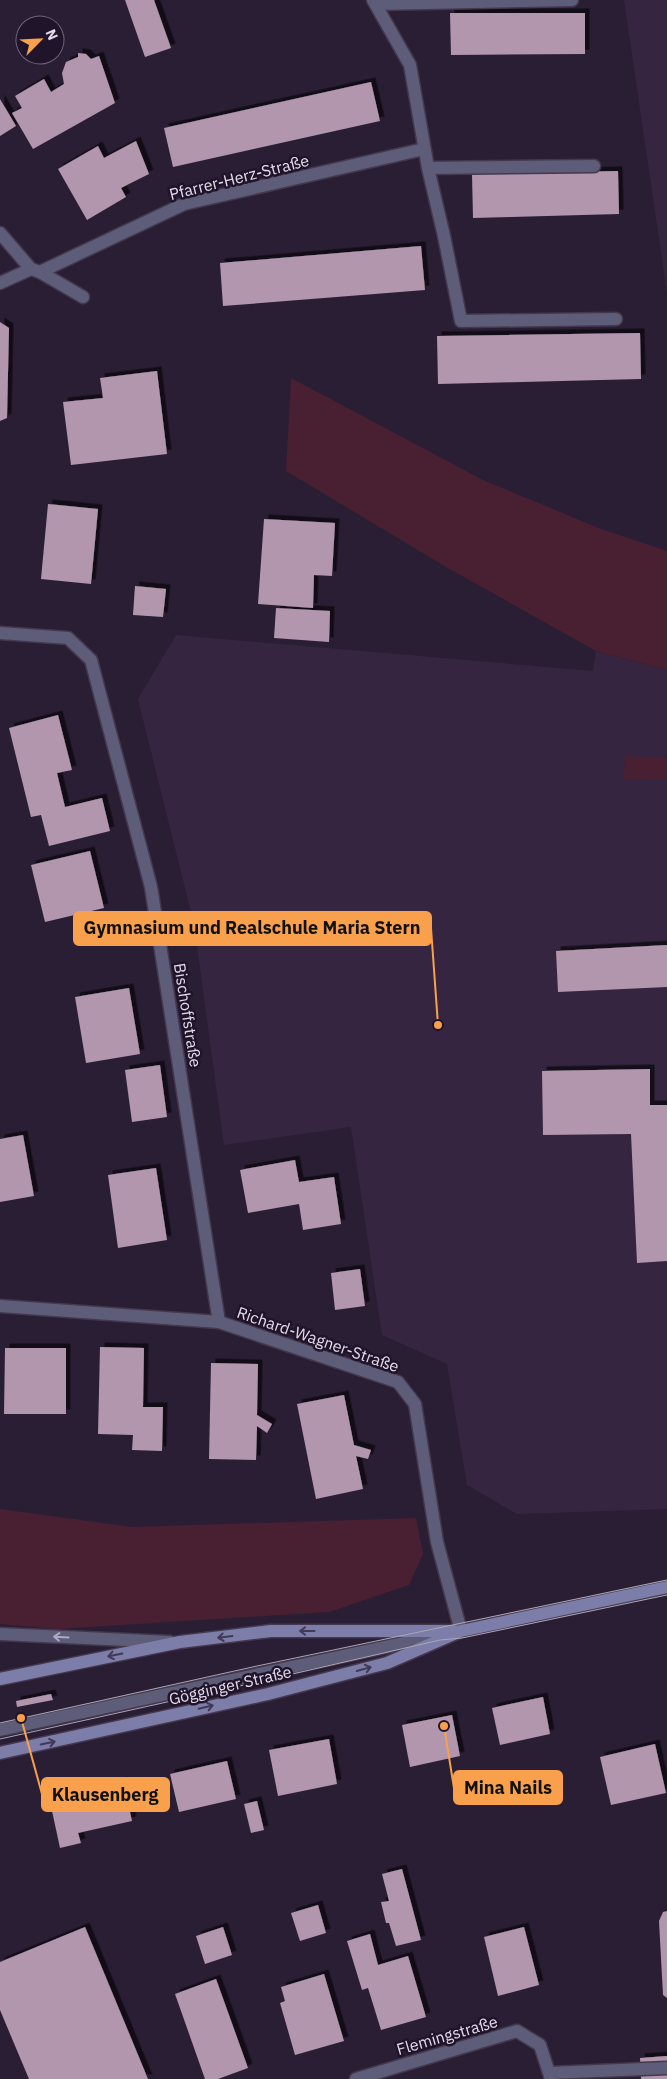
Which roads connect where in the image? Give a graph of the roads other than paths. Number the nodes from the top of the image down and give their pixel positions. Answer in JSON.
{"nodes":[{"id":1,"x":572,"y":0,"type":"edge"},
{"id":2,"x":375,"y":2,"type":"edge"},
{"id":3,"x":424,"y":149,"type":"junction"},
{"id":4,"x":594,"y":166,"type":"dead end"},
{"id":5,"x":428,"y":168,"type":"junction"},
{"id":6,"x":0,"y":233,"type":"edge"},
{"id":7,"x":36,"y":270,"type":"junction"},
{"id":8,"x":0,"y":283,"type":"edge"},
{"id":9,"x":83,"y":297,"type":"dead end"},
{"id":10,"x":616,"y":319,"type":"dead end"},
{"id":11,"x":0,"y":633,"type":"edge"},
{"id":12,"x":0,"y":1306,"type":"edge"},
{"id":13,"x":219,"y":1322,"type":"junction"},
{"id":14,"x":667,"y":1587,"type":"edge"},
{"id":15,"x":461,"y":1631,"type":"junction"},
{"id":16,"x":0,"y":1634,"type":"edge"},
{"id":17,"x":180,"y":1642,"type":"junction"},
{"id":18,"x":0,"y":1679,"type":"edge"},
{"id":19,"x":0,"y":1730,"type":"edge"},
{"id":20,"x":0,"y":1753,"type":"edge"},
{"id":21,"x":667,"y":2068,"type":"edge"},
{"id":22,"x":550,"y":2076,"type":"edge"},
{"id":23,"x":356,"y":2079,"type":"edge"}],
"edges":[{"from":1,"to":2,"type":"street"},
{"from":2,"to":3,"type":"street"},
{"from":3,"to":5,"type":"street"},
{"from":3,"to":7,"type":"street","name":"Pfarrer-Herz-Straße"},
{"from":4,"to":5,"type":"street"},
{"from":5,"to":10,"type":"street"},
{"from":6,"to":7,"type":"street"},
{"from":7,"to":8,"type":"street","name":"Pfarrer-Herz-Straße"},
{"from":7,"to":9,"type":"street"},
{"from":11,"to":13,"type":"street","name":"Bischoffstraße"},
{"from":12,"to":13,"type":"street","name":"Richard-Wagner-Straße"},
{"from":13,"to":15,"type":"street","name":"Richard-Wagner-Straße"},
{"from":14,"to":15,"type":"main road","name":"Gögginger Straße"},
{"from":15,"to":17,"type":"main road","name":"Gögginger Straße","one_way":true},
{"from":15,"to":19,"type":"street"},
{"from":20,"to":15,"type":"main road","name":"Gögginger Straße","one_way":true},
{"from":17,"to":16,"type":"street","one_way":true},
{"from":17,"to":18,"type":"main road","name":"Gögginger Straße","one_way":true},
{"from":21,"to":22,"type":"street"},
{"from":22,"to":23,"type":"street","name":"Flemingstraße"}]}
